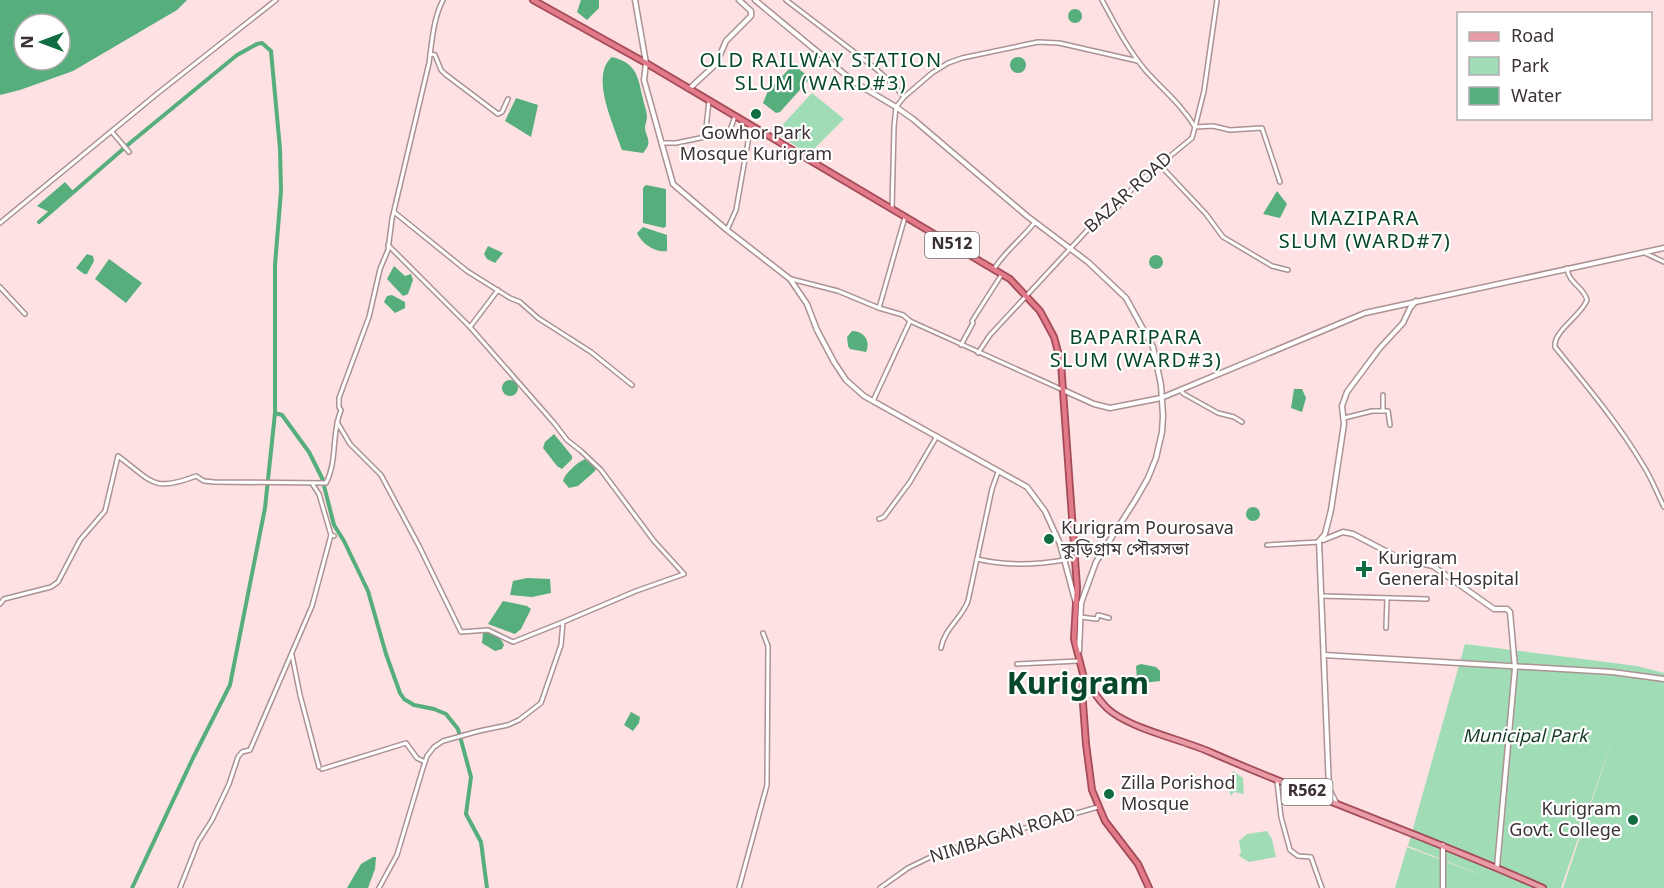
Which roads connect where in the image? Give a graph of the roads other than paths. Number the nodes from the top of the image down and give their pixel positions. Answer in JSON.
{"nodes":[{"id":1,"x":276,"y":0,"type":"edge"},
{"id":2,"x":443,"y":0,"type":"edge"},
{"id":3,"x":533,"y":0,"type":"edge"},
{"id":4,"x":635,"y":0,"type":"edge"},
{"id":5,"x":739,"y":0,"type":"edge"},
{"id":6,"x":755,"y":0,"type":"edge"},
{"id":7,"x":787,"y":0,"type":"edge"},
{"id":8,"x":1102,"y":0,"type":"edge"},
{"id":9,"x":1217,"y":0,"type":"edge"},
{"id":10,"x":430,"y":54,"type":"junction"},
{"id":11,"x":1139,"y":62,"type":"junction"},
{"id":12,"x":646,"y":63,"type":"junction"},
{"id":13,"x":689,"y":89,"type":"junction"},
{"id":14,"x":904,"y":97,"type":"junction"},
{"id":15,"x":508,"y":99,"type":"dead end"},
{"id":16,"x":709,"y":101,"type":"junction"},
{"id":17,"x":896,"y":107,"type":"junction"},
{"id":18,"x":735,"y":116,"type":"junction"},
{"id":19,"x":751,"y":125,"type":"junction"},
{"id":20,"x":1195,"y":127,"type":"junction"},
{"id":21,"x":112,"y":132,"type":"junction"},
{"id":22,"x":705,"y":137,"type":"junction"},
{"id":23,"x":661,"y":143,"type":"junction"},
{"id":24,"x":129,"y":152,"type":"dead end"},
{"id":25,"x":1160,"y":165,"type":"junction"},
{"id":26,"x":1280,"y":182,"type":"dead end"},
{"id":27,"x":892,"y":209,"type":"junction"},
{"id":28,"x":394,"y":212,"type":"junction"},
{"id":29,"x":905,"y":217,"type":"junction"},
{"id":30,"x":1035,"y":222,"type":"junction"},
{"id":31,"x":0,"y":223,"type":"edge"},
{"id":32,"x":727,"y":230,"type":"junction"},
{"id":33,"x":388,"y":244,"type":"junction"},
{"id":34,"x":1070,"y":248,"type":"junction"},
{"id":35,"x":1664,"y":248,"type":"edge"},
{"id":36,"x":1644,"y":252,"type":"junction"},
{"id":37,"x":1664,"y":262,"type":"edge"},
{"id":38,"x":1567,"y":268,"type":"junction"},
{"id":39,"x":994,"y":269,"type":"junction"},
{"id":40,"x":1288,"y":270,"type":"dead end"},
{"id":41,"x":1002,"y":274,"type":"junction"},
{"id":42,"x":790,"y":279,"type":"junction"},
{"id":43,"x":0,"y":287,"type":"edge"},
{"id":44,"x":498,"y":290,"type":"junction"},
{"id":45,"x":1026,"y":296,"type":"junction"},
{"id":46,"x":1417,"y":301,"type":"junction"},
{"id":47,"x":879,"y":308,"type":"junction"},
{"id":48,"x":25,"y":314,"type":"dead end"},
{"id":49,"x":910,"y":321,"type":"junction"},
{"id":50,"x":470,"y":327,"type":"junction"},
{"id":51,"x":961,"y":345,"type":"junction"},
{"id":52,"x":978,"y":353,"type":"junction"},
{"id":53,"x":632,"y":385,"type":"dead end"},
{"id":54,"x":1063,"y":390,"type":"junction"},
{"id":55,"x":1180,"y":390,"type":"junction"},
{"id":56,"x":1383,"y":395,"type":"dead end"},
{"id":57,"x":1161,"y":398,"type":"junction"},
{"id":58,"x":873,"y":401,"type":"junction"},
{"id":59,"x":1383,"y":411,"type":"junction"},
{"id":60,"x":1344,"y":418,"type":"junction"},
{"id":61,"x":337,"y":422,"type":"junction"},
{"id":62,"x":1242,"y":422,"type":"dead end"},
{"id":63,"x":1390,"y":425,"type":"dead end"},
{"id":64,"x":937,"y":436,"type":"junction"},
{"id":65,"x":998,"y":472,"type":"junction"},
{"id":66,"x":312,"y":484,"type":"junction"},
{"id":67,"x":1664,"y":507,"type":"edge"},
{"id":68,"x":879,"y":519,"type":"dead end"},
{"id":69,"x":1319,"y":542,"type":"junction"},
{"id":70,"x":1267,"y":545,"type":"dead end"},
{"id":71,"x":977,"y":559,"type":"junction"},
{"id":72,"x":1064,"y":560,"type":"junction"},
{"id":73,"x":1321,"y":596,"type":"junction"},
{"id":74,"x":1387,"y":598,"type":"junction"},
{"id":75,"x":1427,"y":599,"type":"dead end"},
{"id":76,"x":0,"y":602,"type":"edge"},
{"id":77,"x":1076,"y":603,"type":"junction"},
{"id":78,"x":1080,"y":617,"type":"junction"},
{"id":79,"x":1109,"y":618,"type":"dead end"},
{"id":80,"x":563,"y":622,"type":"junction"},
{"id":81,"x":1386,"y":628,"type":"dead end"},
{"id":82,"x":762,"y":633,"type":"dead end"},
{"id":83,"x":941,"y":648,"type":"dead end"},
{"id":84,"x":291,"y":652,"type":"junction"},
{"id":85,"x":1324,"y":655,"type":"junction"},
{"id":86,"x":1078,"y":661,"type":"junction"},
{"id":87,"x":1017,"y":664,"type":"dead end"},
{"id":88,"x":1515,"y":668,"type":"junction"},
{"id":89,"x":1084,"y":678,"type":"junction"},
{"id":90,"x":1664,"y":680,"type":"edge"},
{"id":91,"x":425,"y":762,"type":"junction"},
{"id":92,"x":1277,"y":781,"type":"junction"},
{"id":93,"x":1329,"y":789,"type":"junction"},
{"id":94,"x":1322,"y":798,"type":"junction"},
{"id":95,"x":1337,"y":804,"type":"junction"},
{"id":96,"x":1098,"y":807,"type":"junction"},
{"id":97,"x":1443,"y":845,"type":"junction"},
{"id":98,"x":1497,"y":867,"type":"junction"},
{"id":99,"x":180,"y":888,"type":"edge"},
{"id":100,"x":379,"y":888,"type":"edge"},
{"id":101,"x":739,"y":888,"type":"edge"},
{"id":102,"x":880,"y":888,"type":"edge"},
{"id":103,"x":1149,"y":888,"type":"edge"},
{"id":104,"x":1322,"y":888,"type":"edge"},
{"id":105,"x":1443,"y":888,"type":"edge"},
{"id":106,"x":1542,"y":888,"type":"edge"}],
"edges":[{"from":1,"to":21,"type":"street"},
{"from":2,"to":10,"type":"street"},
{"from":3,"to":12,"type":"highway","number":"N512"},
{"from":4,"to":12,"type":"street"},
{"from":5,"to":13,"type":"street"},
{"from":6,"to":17,"type":"street"},
{"from":7,"to":14,"type":"street"},
{"from":8,"to":11,"type":"street"},
{"from":9,"to":20,"type":"street"},
{"from":10,"to":15,"type":"street"},
{"from":10,"to":28,"type":"street"},
{"from":11,"to":14,"type":"street"},
{"from":11,"to":20,"type":"street"},
{"from":12,"to":13,"type":"highway","number":"N512"},
{"from":12,"to":23,"type":"street"},
{"from":13,"to":16,"type":"highway","number":"N512"},
{"from":14,"to":17,"type":"street"},
{"from":16,"to":18,"type":"highway","number":"N512"},
{"from":16,"to":22,"type":"street"},
{"from":17,"to":27,"type":"street"},
{"from":17,"to":30,"type":"street"},
{"from":18,"to":19,"type":"highway","number":"N512"},
{"from":18,"to":22,"type":"street"},
{"from":19,"to":27,"type":"highway","number":"N512"},
{"from":19,"to":32,"type":"street"},
{"from":20,"to":25,"type":"street","name":"BAZAR ROAD"},
{"from":20,"to":26,"type":"street"},
{"from":21,"to":24,"type":"street"},
{"from":21,"to":31,"type":"street"},
{"from":22,"to":23,"type":"street"},
{"from":23,"to":32,"type":"street"},
{"from":25,"to":34,"type":"street","name":"BAZAR ROAD"},
{"from":25,"to":40,"type":"street"},
{"from":27,"to":29,"type":"highway","number":"N512"},
{"from":28,"to":33,"type":"street"},
{"from":28,"to":44,"type":"street"},
{"from":29,"to":39,"type":"highway","number":"N512"},
{"from":29,"to":47,"type":"street"},
{"from":30,"to":34,"type":"street"},
{"from":30,"to":39,"type":"street"},
{"from":32,"to":42,"type":"street"},
{"from":33,"to":50,"type":"street"},
{"from":33,"to":61,"type":"street"},
{"from":34,"to":45,"type":"street","name":"BAZAR ROAD"},
{"from":34,"to":57,"type":"street"},
{"from":35,"to":36,"type":"street"},
{"from":36,"to":37,"type":"street"},
{"from":36,"to":38,"type":"street"},
{"from":38,"to":46,"type":"street"},
{"from":38,"to":67,"type":"street"},
{"from":39,"to":41,"type":"highway","number":"N512"},
{"from":41,"to":45,"type":"highway","number":"N512"},
{"from":41,"to":51,"type":"street"},
{"from":42,"to":47,"type":"street"},
{"from":42,"to":58,"type":"street"},
{"from":43,"to":48,"type":"street"},
{"from":44,"to":50,"type":"street"},
{"from":44,"to":53,"type":"street"},
{"from":45,"to":52,"type":"street","name":"BAZAR ROAD"},
{"from":45,"to":54,"type":"highway","number":"N512"},
{"from":46,"to":55,"type":"street"},
{"from":46,"to":60,"type":"street"},
{"from":47,"to":49,"type":"street"},
{"from":49,"to":51,"type":"street"},
{"from":49,"to":58,"type":"street"},
{"from":50,"to":80,"type":"street"},
{"from":51,"to":52,"type":"street"},
{"from":52,"to":54,"type":"street"},
{"from":54,"to":57,"type":"street"},
{"from":54,"to":77,"type":"highway","number":"N512"},
{"from":55,"to":57,"type":"street"},
{"from":55,"to":62,"type":"street"},
{"from":56,"to":59,"type":"street"},
{"from":57,"to":78,"type":"street"},
{"from":58,"to":64,"type":"street"},
{"from":59,"to":60,"type":"street"},
{"from":59,"to":63,"type":"street"},
{"from":60,"to":69,"type":"street"},
{"from":61,"to":66,"type":"street"},
{"from":61,"to":80,"type":"street"},
{"from":64,"to":65,"type":"street"},
{"from":64,"to":68,"type":"street"},
{"from":65,"to":71,"type":"street"},
{"from":65,"to":72,"type":"street"},
{"from":66,"to":76,"type":"street"},
{"from":66,"to":84,"type":"street"},
{"from":69,"to":70,"type":"street"},
{"from":69,"to":73,"type":"street"},
{"from":69,"to":88,"type":"street"},
{"from":71,"to":72,"type":"street"},
{"from":71,"to":83,"type":"street"},
{"from":72,"to":77,"type":"street"},
{"from":73,"to":74,"type":"street"},
{"from":73,"to":85,"type":"street"},
{"from":74,"to":75,"type":"street"},
{"from":74,"to":81,"type":"street"},
{"from":77,"to":86,"type":"highway","number":"N512"},
{"from":78,"to":79,"type":"street"},
{"from":78,"to":86,"type":"street"},
{"from":80,"to":91,"type":"street"},
{"from":82,"to":101,"type":"street"},
{"from":84,"to":91,"type":"street"},
{"from":84,"to":99,"type":"street"},
{"from":85,"to":88,"type":"street"},
{"from":85,"to":93,"type":"street"},
{"from":86,"to":87,"type":"street"},
{"from":86,"to":89,"type":"highway","number":"N512"},
{"from":88,"to":90,"type":"street"},
{"from":88,"to":98,"type":"street"},
{"from":89,"to":92,"type":"main road","number":"R562"},
{"from":89,"to":96,"type":"highway"},
{"from":91,"to":100,"type":"street"},
{"from":92,"to":94,"type":"main road","number":"R562"},
{"from":92,"to":104,"type":"street"},
{"from":93,"to":94,"type":"street"},
{"from":93,"to":95,"type":"street"},
{"from":94,"to":95,"type":"main road","number":"R562"},
{"from":95,"to":97,"type":"main road","number":"R562"},
{"from":96,"to":102,"type":"street","name":"NIMBAGAN ROAD"},
{"from":96,"to":103,"type":"highway"},
{"from":97,"to":98,"type":"main road","number":"R562"},
{"from":97,"to":105,"type":"street"},
{"from":98,"to":106,"type":"main road","number":"R562"}]}
